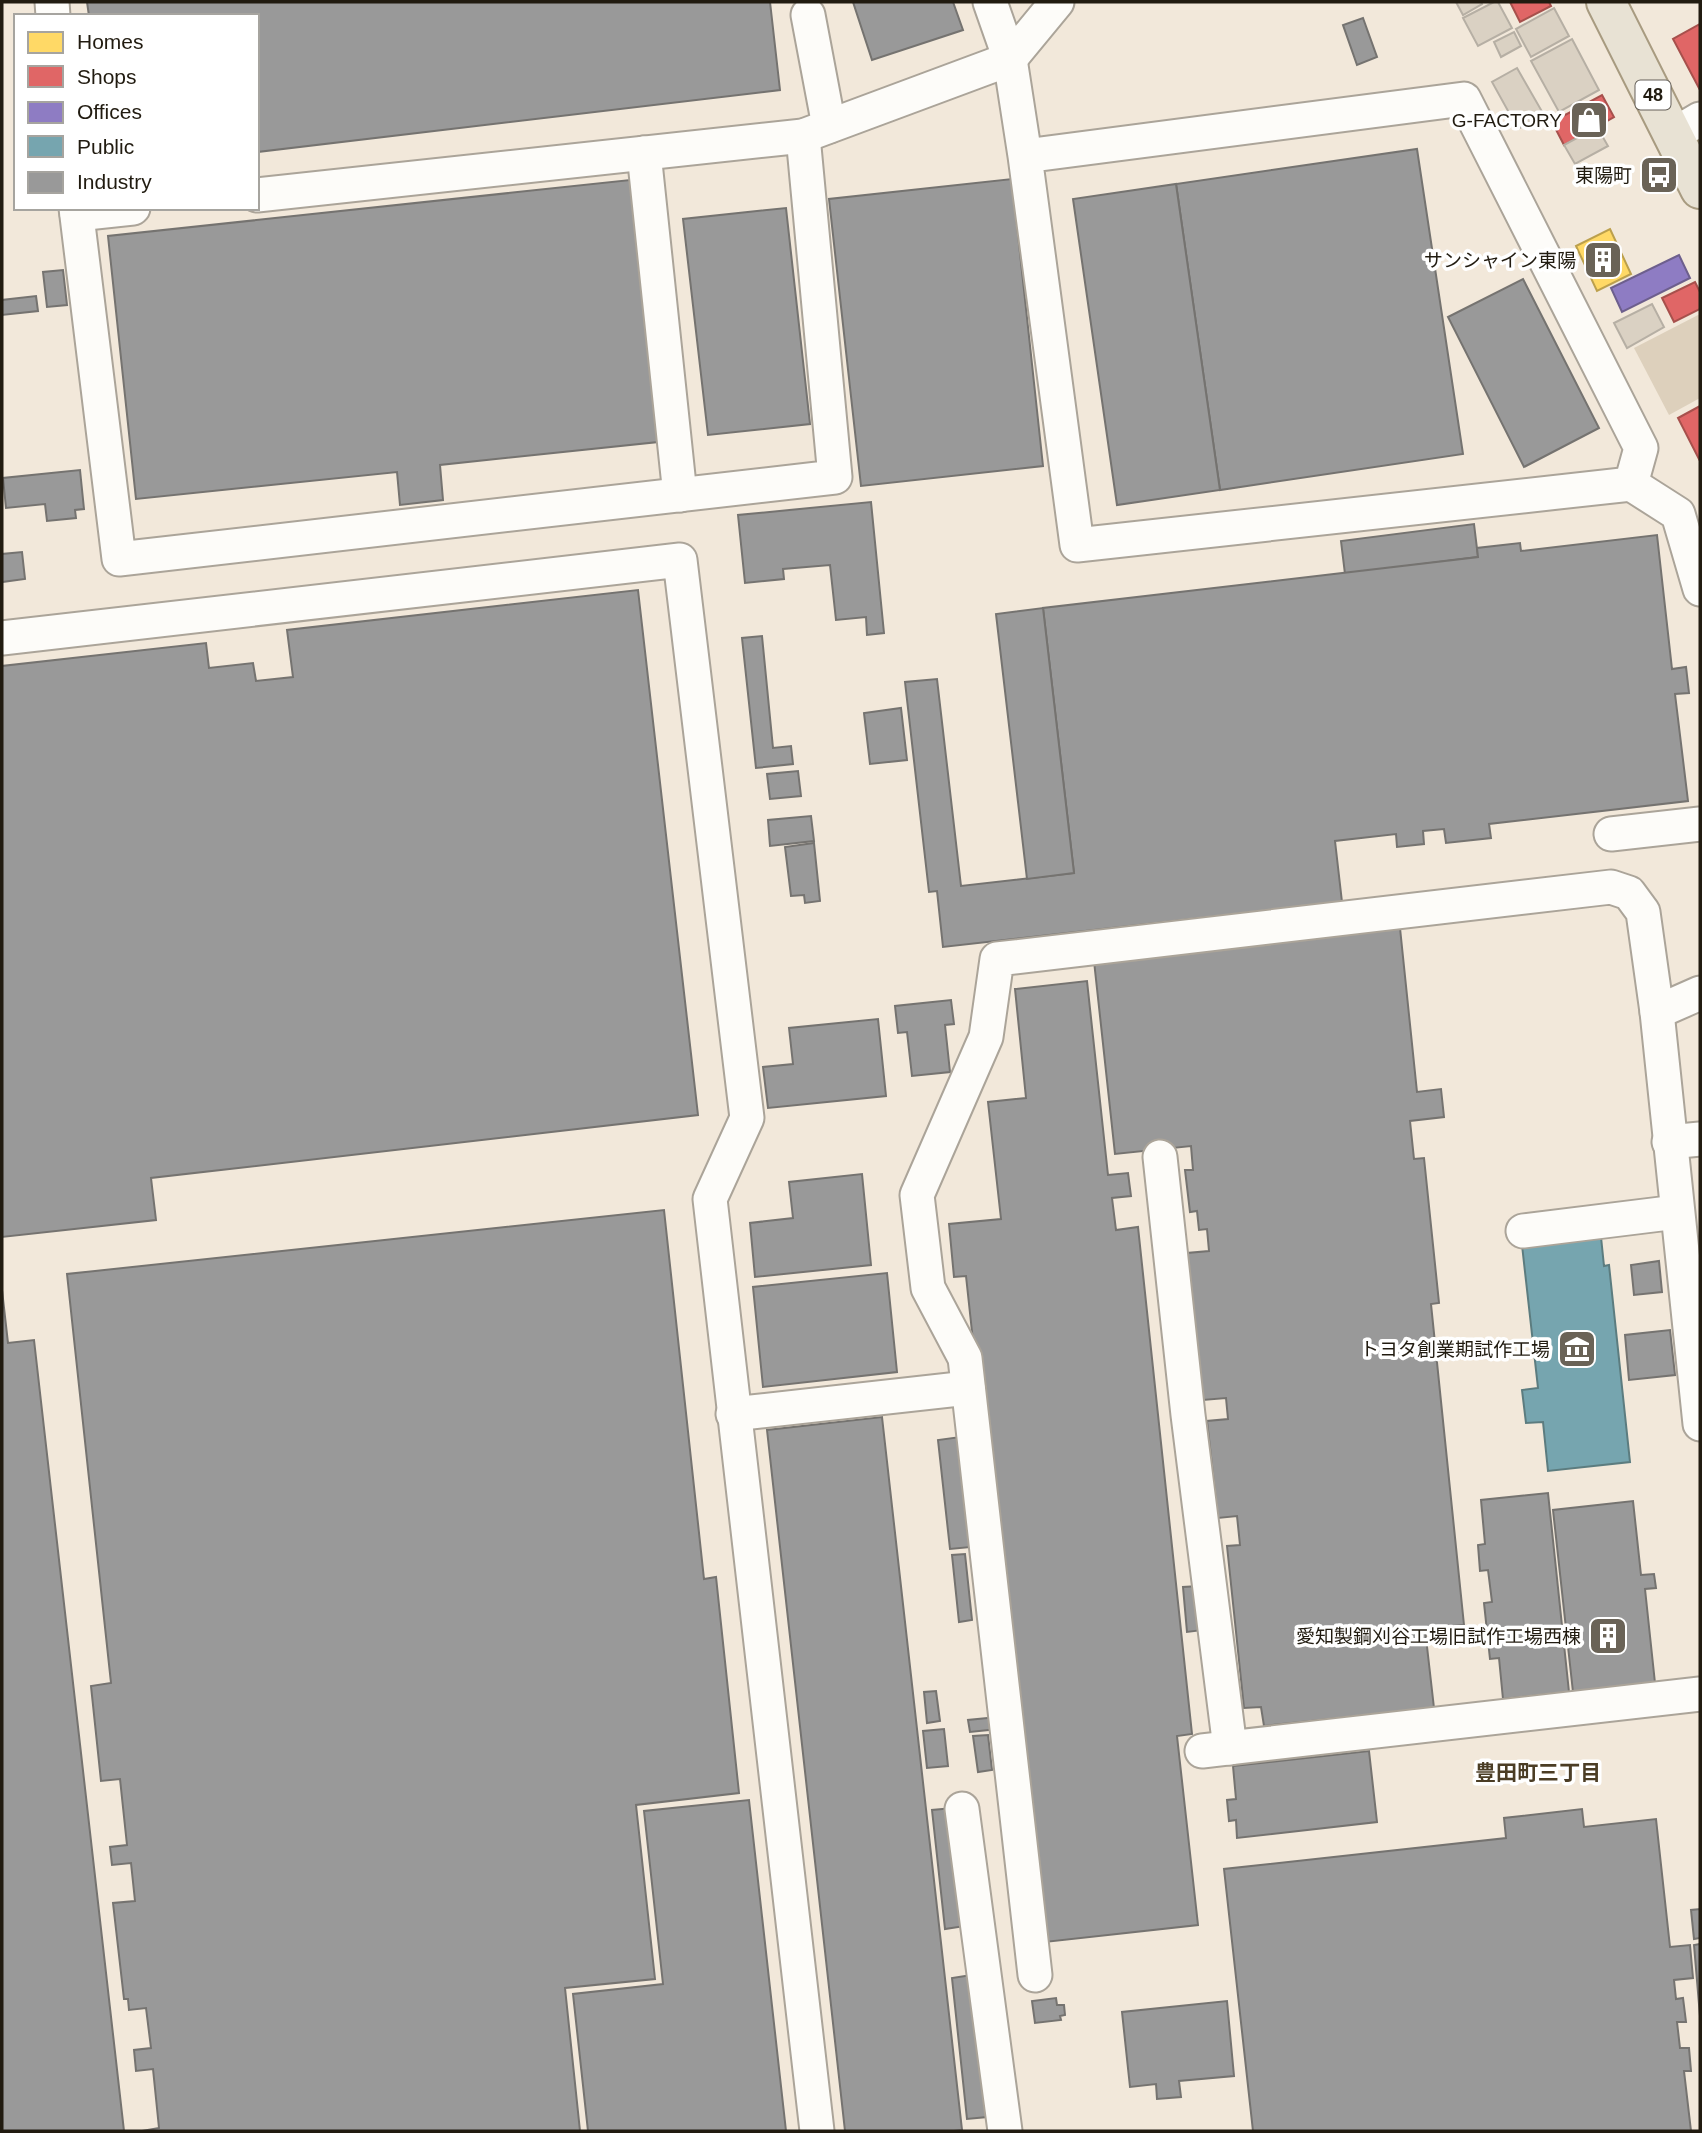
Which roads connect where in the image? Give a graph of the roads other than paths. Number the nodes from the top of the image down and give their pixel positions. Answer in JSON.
{"nodes":[{"id":1,"x":990,"y":2,"type":"edge"},
{"id":2,"x":1057,"y":2,"type":"edge"},
{"id":3,"x":1606,"y":2,"type":"edge"},
{"id":4,"x":808,"y":15,"type":"dead end"},
{"id":5,"x":1010,"y":59,"type":"junction"},
{"id":6,"x":1687,"y":127,"type":"edge"},
{"id":7,"x":816,"y":131,"type":"junction"},
{"id":8,"x":644,"y":153,"type":"junction"},
{"id":9,"x":1025,"y":156,"type":"junction"},
{"id":10,"x":1700,"y":189,"type":"edge"},
{"id":11,"x":259,"y":195,"type":"edge"},
{"id":12,"x":95,"y":210,"type":"edge"},
{"id":13,"x":76,"y":211,"type":"edge"},
{"id":14,"x":1631,"y":484,"type":"junction"},
{"id":15,"x":680,"y":495,"type":"junction"},
{"id":16,"x":1700,"y":589,"type":"edge"},
{"id":17,"x":2,"y":638,"type":"edge"},
{"id":18,"x":1700,"y":824,"type":"edge"},
{"id":19,"x":1611,"y":834,"type":"dead end"},
{"id":20,"x":1700,"y":993,"type":"edge"},
{"id":21,"x":1657,"y":1012,"type":"junction"},
{"id":22,"x":1685,"y":1141,"type":"edge"},
{"id":23,"x":1160,"y":1157,"type":"dead end"},
{"id":24,"x":1684,"y":1203,"type":"edge"},
{"id":25,"x":1523,"y":1231,"type":"dead end"},
{"id":26,"x":968,"y":1388,"type":"junction"},
{"id":27,"x":733,"y":1414,"type":"junction"},
{"id":28,"x":1700,"y":1424,"type":"edge"},
{"id":29,"x":1700,"y":1693,"type":"edge"},
{"id":30,"x":961,"y":1809,"type":"dead end"},
{"id":31,"x":1035,"y":1975,"type":"dead end"},
{"id":32,"x":817,"y":2131,"type":"edge"},
{"id":33,"x":1005,"y":2131,"type":"edge"}],
"edges":[{"from":1,"to":5,"type":"lane"},
{"from":2,"to":5,"type":"lane"},
{"from":3,"to":6,"type":"main road","number":"48"},
{"from":4,"to":7,"type":"lane"},
{"from":5,"to":7,"type":"lane"},
{"from":5,"to":9,"type":"lane"},
{"from":6,"to":10,"type":"main road","number":"48"},
{"from":7,"to":8,"type":"lane"},
{"from":7,"to":15,"type":"lane"},
{"from":8,"to":11,"type":"lane"},
{"from":8,"to":15,"type":"lane"},
{"from":9,"to":14,"type":"lane"},
{"from":9,"to":14,"type":"lane"},
{"from":12,"to":13,"type":"lane"},
{"from":13,"to":15,"type":"lane"},
{"from":14,"to":16,"type":"lane"},
{"from":17,"to":27,"type":"lane"},
{"from":18,"to":19,"type":"lane"},
{"from":20,"to":21,"type":"lane"},
{"from":21,"to":22,"type":"lane"},
{"from":21,"to":26,"type":"lane"},
{"from":22,"to":24,"type":"lane"},
{"from":23,"to":29,"type":"lane"},
{"from":24,"to":25,"type":"lane"},
{"from":24,"to":28,"type":"lane"},
{"from":26,"to":27,"type":"lane"},
{"from":26,"to":31,"type":"lane"},
{"from":27,"to":32,"type":"lane"},
{"from":30,"to":33,"type":"lane"}]}
